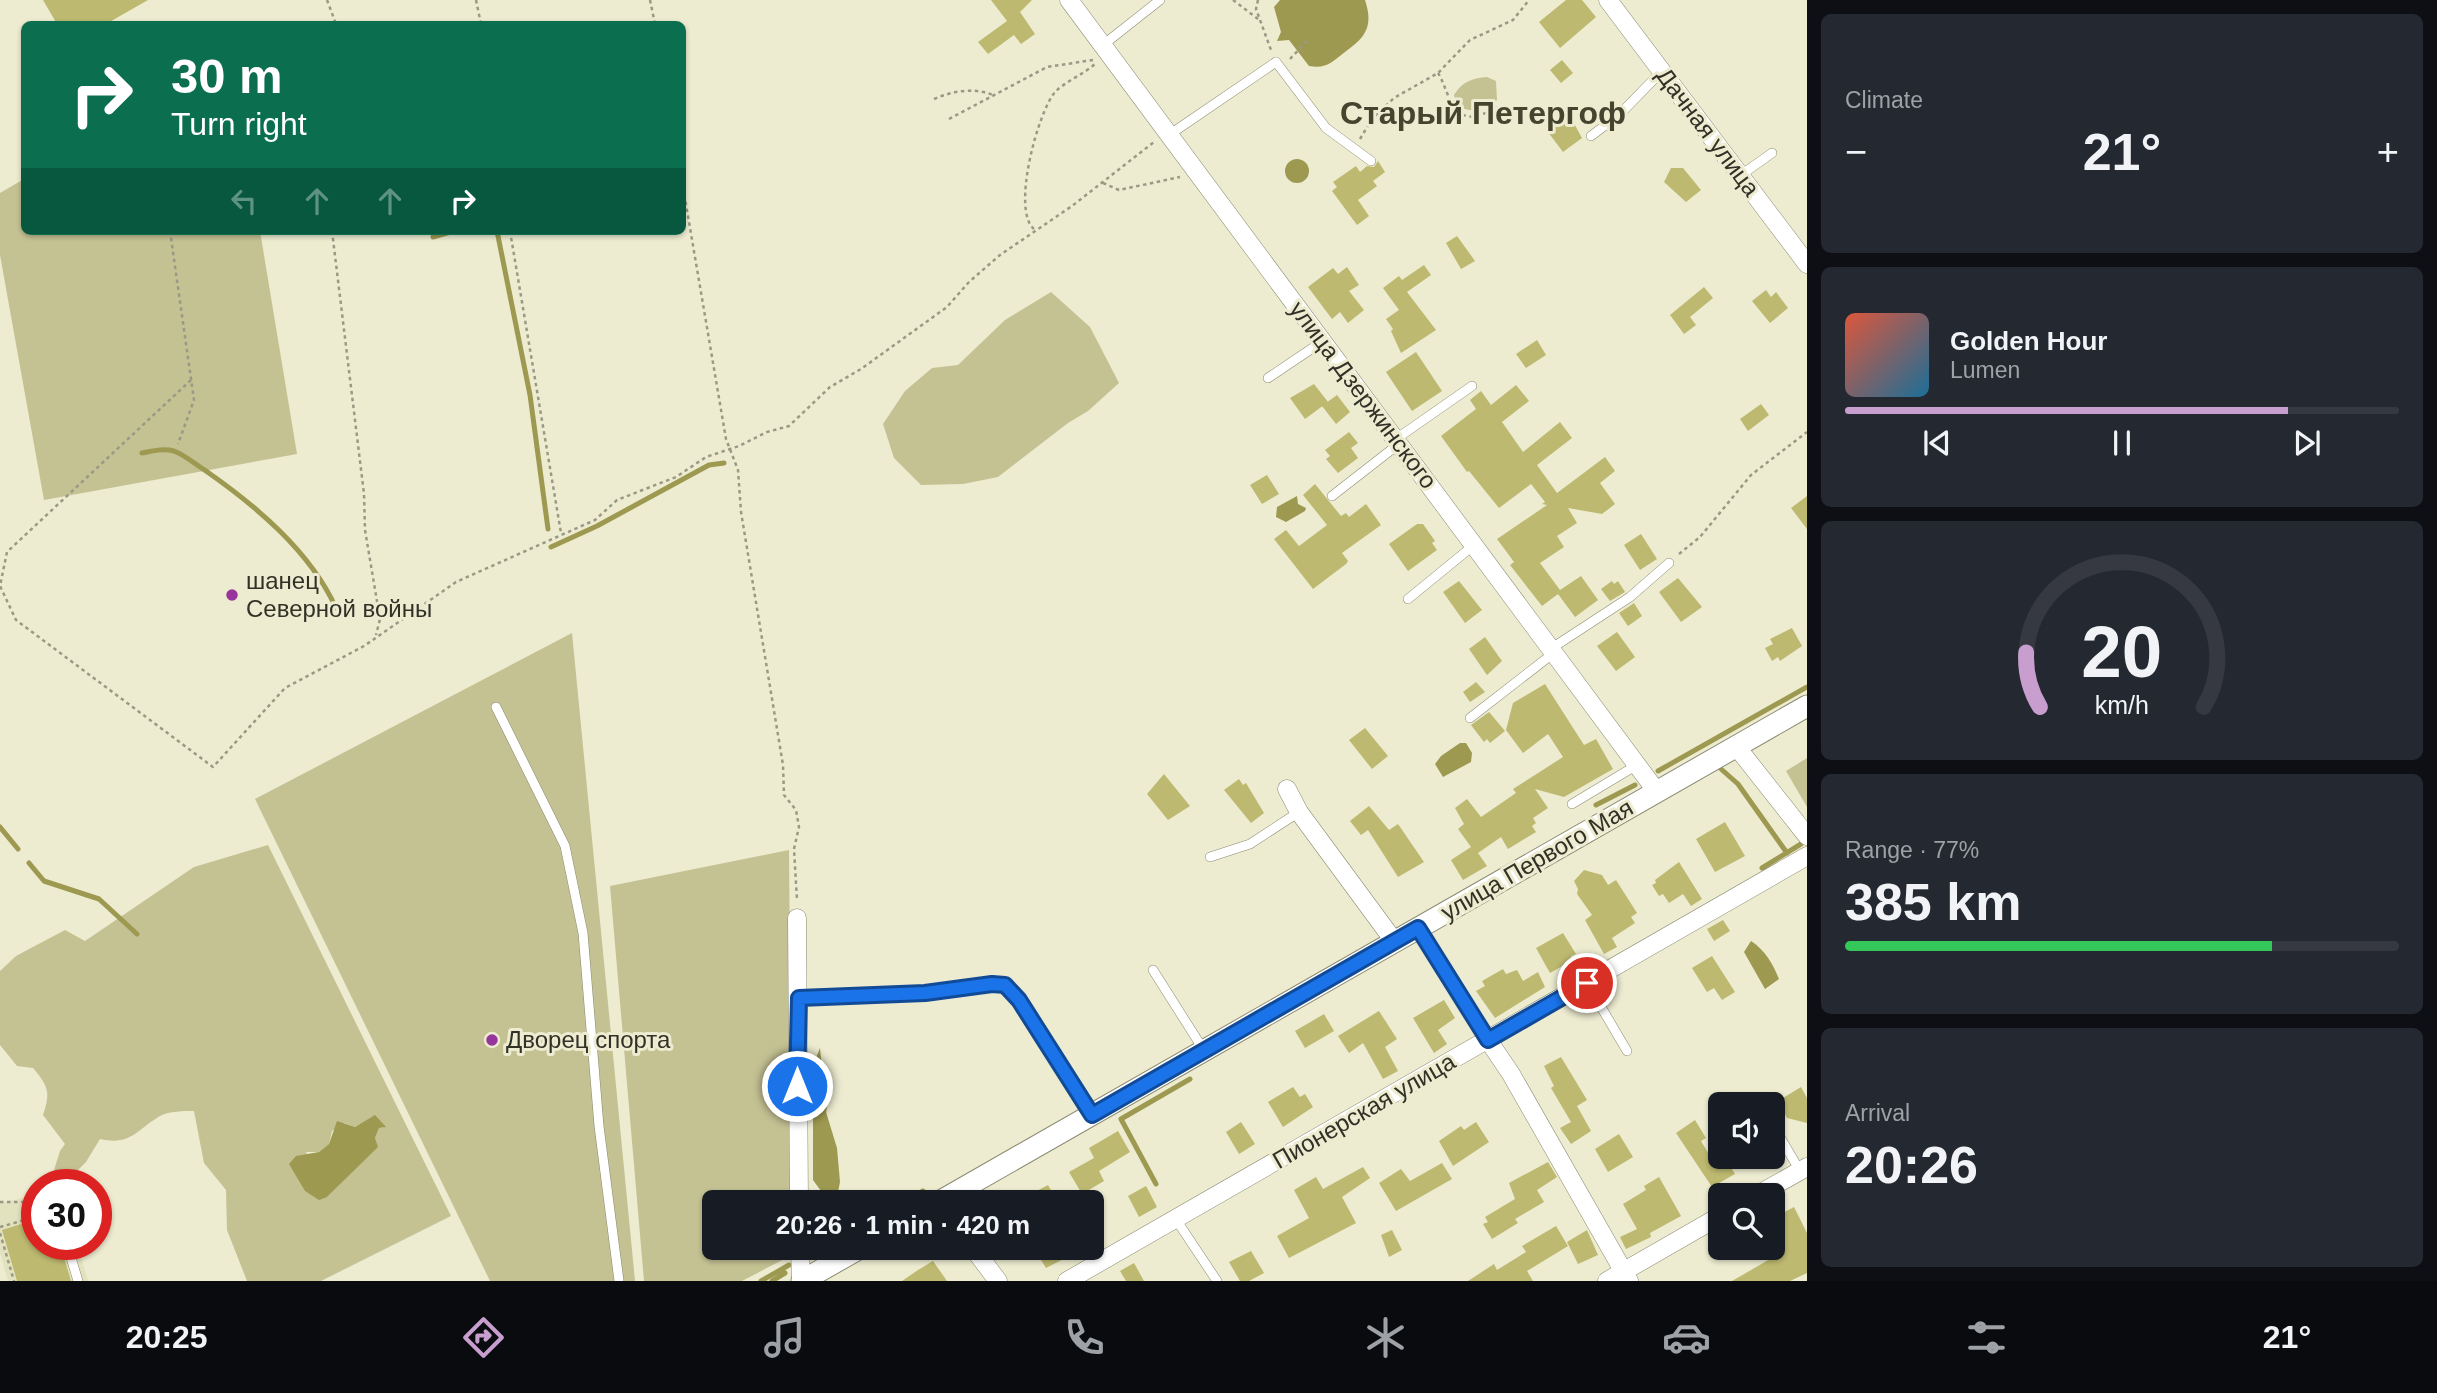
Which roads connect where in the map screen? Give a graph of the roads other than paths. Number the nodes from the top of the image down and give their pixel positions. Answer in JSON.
{"nodes":[{"id":1,"x":1069,"y":0,"type":"edge"},
{"id":2,"x":1160,"y":0,"type":"edge"},
{"id":3,"x":1608,"y":0,"type":"edge"},
{"id":4,"x":1102,"y":45,"type":"junction"},
{"id":5,"x":1662,"y":71,"type":"junction"},
{"id":6,"x":1170,"y":135,"type":"junction"},
{"id":7,"x":1591,"y":136,"type":"dead end"},
{"id":8,"x":1772,"y":153,"type":"dead end"},
{"id":9,"x":1371,"y":161,"type":"dead end"},
{"id":10,"x":1741,"y":176,"type":"junction"},
{"id":11,"x":1807,"y":264,"type":"edge"},
{"id":12,"x":1323,"y":341,"type":"junction"},
{"id":13,"x":1268,"y":378,"type":"dead end"},
{"id":14,"x":1472,"y":386,"type":"dead end"},
{"id":15,"x":1398,"y":441,"type":"junction"},
{"id":16,"x":1332,"y":496,"type":"dead end"},
{"id":17,"x":1474,"y":545,"type":"junction"},
{"id":18,"x":1669,"y":563,"type":"road end"},
{"id":19,"x":1408,"y":599,"type":"dead end"},
{"id":20,"x":1553,"y":650,"type":"junction"},
{"id":21,"x":1807,"y":706,"type":"edge"},
{"id":22,"x":496,"y":707,"type":"dead end"},
{"id":23,"x":1469,"y":718,"type":"dead end"},
{"id":24,"x":1736,"y":746,"type":"junction"},
{"id":25,"x":1637,"y":765,"type":"junction"},
{"id":26,"x":1287,"y":789,"type":"dead end"},
{"id":27,"x":1657,"y":792,"type":"junction"},
{"id":28,"x":1572,"y":804,"type":"dead end"},
{"id":29,"x":1299,"y":812,"type":"junction"},
{"id":30,"x":1807,"y":836,"type":"edge"},
{"id":31,"x":1210,"y":856,"type":"dead end"},
{"id":32,"x":1807,"y":856,"type":"edge"},
{"id":33,"x":797,"y":918,"type":"road end"},
{"id":34,"x":1418,"y":928,"type":"junction"},
{"id":35,"x":1394,"y":941,"type":"junction"},
{"id":36,"x":1153,"y":971,"type":"dead end"},
{"id":37,"x":1587,"y":983,"type":"junction"},
{"id":38,"x":799,"y":998,"type":"junction"},
{"id":39,"x":1488,"y":1040,"type":"junction"},
{"id":40,"x":1204,"y":1051,"type":"junction"},
{"id":41,"x":1627,"y":1051,"type":"dead end"},
{"id":42,"x":1092,"y":1115,"type":"junction"},
{"id":43,"x":1785,"y":1142,"type":"edge"},
{"id":44,"x":1804,"y":1169,"type":"edge"},
{"id":45,"x":1779,"y":1183,"type":"edge"},
{"id":46,"x":799,"y":1190,"type":"edge"},
{"id":47,"x":960,"y":1190,"type":"edge"},
{"id":48,"x":1175,"y":1218,"type":"junction"},
{"id":49,"x":1708,"y":1224,"type":"edge"},
{"id":50,"x":72,"y":1260,"type":"edge"},
{"id":51,"x":800,"y":1260,"type":"edge"},
{"id":52,"x":839,"y":1260,"type":"edge"},
{"id":53,"x":981,"y":1260,"type":"edge"},
{"id":54,"x":1627,"y":1276,"type":"edge"},
{"id":55,"x":78,"y":1281,"type":"edge"},
{"id":56,"x":619,"y":1281,"type":"edge"},
{"id":57,"x":801,"y":1281,"type":"edge"},
{"id":58,"x":998,"y":1281,"type":"edge"},
{"id":59,"x":1067,"y":1281,"type":"edge"},
{"id":60,"x":1217,"y":1281,"type":"edge"},
{"id":61,"x":1607,"y":1281,"type":"edge"}],
"edges":[{"from":1,"to":4,"type":"street","name":"улица Дзержинского"},
{"from":2,"to":4,"type":"lane"},
{"from":3,"to":5,"type":"street","name":"Дачная улица"},
{"from":4,"to":6,"type":"street","name":"улица Дзержинского"},
{"from":5,"to":7,"type":"lane"},
{"from":5,"to":10,"type":"street","name":"Дачная улица"},
{"from":6,"to":9,"type":"lane"},
{"from":6,"to":12,"type":"street","name":"улица Дзержинского"},
{"from":8,"to":10,"type":"lane"},
{"from":10,"to":11,"type":"street","name":"Дачная улица"},
{"from":12,"to":13,"type":"lane"},
{"from":12,"to":15,"type":"street","name":"улица Дзержинского"},
{"from":14,"to":15,"type":"lane"},
{"from":15,"to":16,"type":"lane"},
{"from":15,"to":17,"type":"street","name":"улица Дзержинского"},
{"from":17,"to":19,"type":"lane"},
{"from":17,"to":20,"type":"street","name":"улица Дзержинского"},
{"from":18,"to":20,"type":"lane"},
{"from":20,"to":23,"type":"lane"},
{"from":20,"to":25,"type":"street","name":"улица Дзержинского"},
{"from":21,"to":24,"type":"street","name":"улица Первого Мая"},
{"from":22,"to":56,"type":"lane"},
{"from":24,"to":27,"type":"street","name":"улица Первого Мая"},
{"from":24,"to":30,"type":"street"},
{"from":25,"to":27,"type":"street","name":"улица Дзержинского"},
{"from":25,"to":28,"type":"lane"},
{"from":26,"to":29,"type":"street"},
{"from":27,"to":34,"type":"street","name":"улица Первого Мая"},
{"from":29,"to":31,"type":"lane"},
{"from":29,"to":35,"type":"street"},
{"from":32,"to":37,"type":"street","name":"Пионерская улица"},
{"from":33,"to":38,"type":"street"},
{"from":34,"to":35,"type":"street","name":"улица Первого Мая"},
{"from":34,"to":39,"type":"lane"},
{"from":35,"to":40,"type":"street","name":"улица Первого Мая"},
{"from":36,"to":40,"type":"lane"},
{"from":37,"to":39,"type":"street","name":"Пионерская улица"},
{"from":37,"to":41,"type":"lane"},
{"from":38,"to":42,"type":"lane"},
{"from":38,"to":46,"type":"street"},
{"from":39,"to":48,"type":"street","name":"Пионерская улица"},
{"from":39,"to":54,"type":"street"},
{"from":40,"to":42,"type":"street","name":"улица Первого Мая"},
{"from":42,"to":47,"type":"street","name":"улица Первого Мая"},
{"from":43,"to":44,"type":"lane"},
{"from":44,"to":45,"type":"street"},
{"from":48,"to":59,"type":"street","name":"Пионерская улица"},
{"from":48,"to":60,"type":"lane"},
{"from":49,"to":54,"type":"street"},
{"from":50,"to":55,"type":"lane"},
{"from":51,"to":57,"type":"street"},
{"from":52,"to":57,"type":"street"},
{"from":53,"to":58,"type":"street"},
{"from":54,"to":61,"type":"street"}]}
